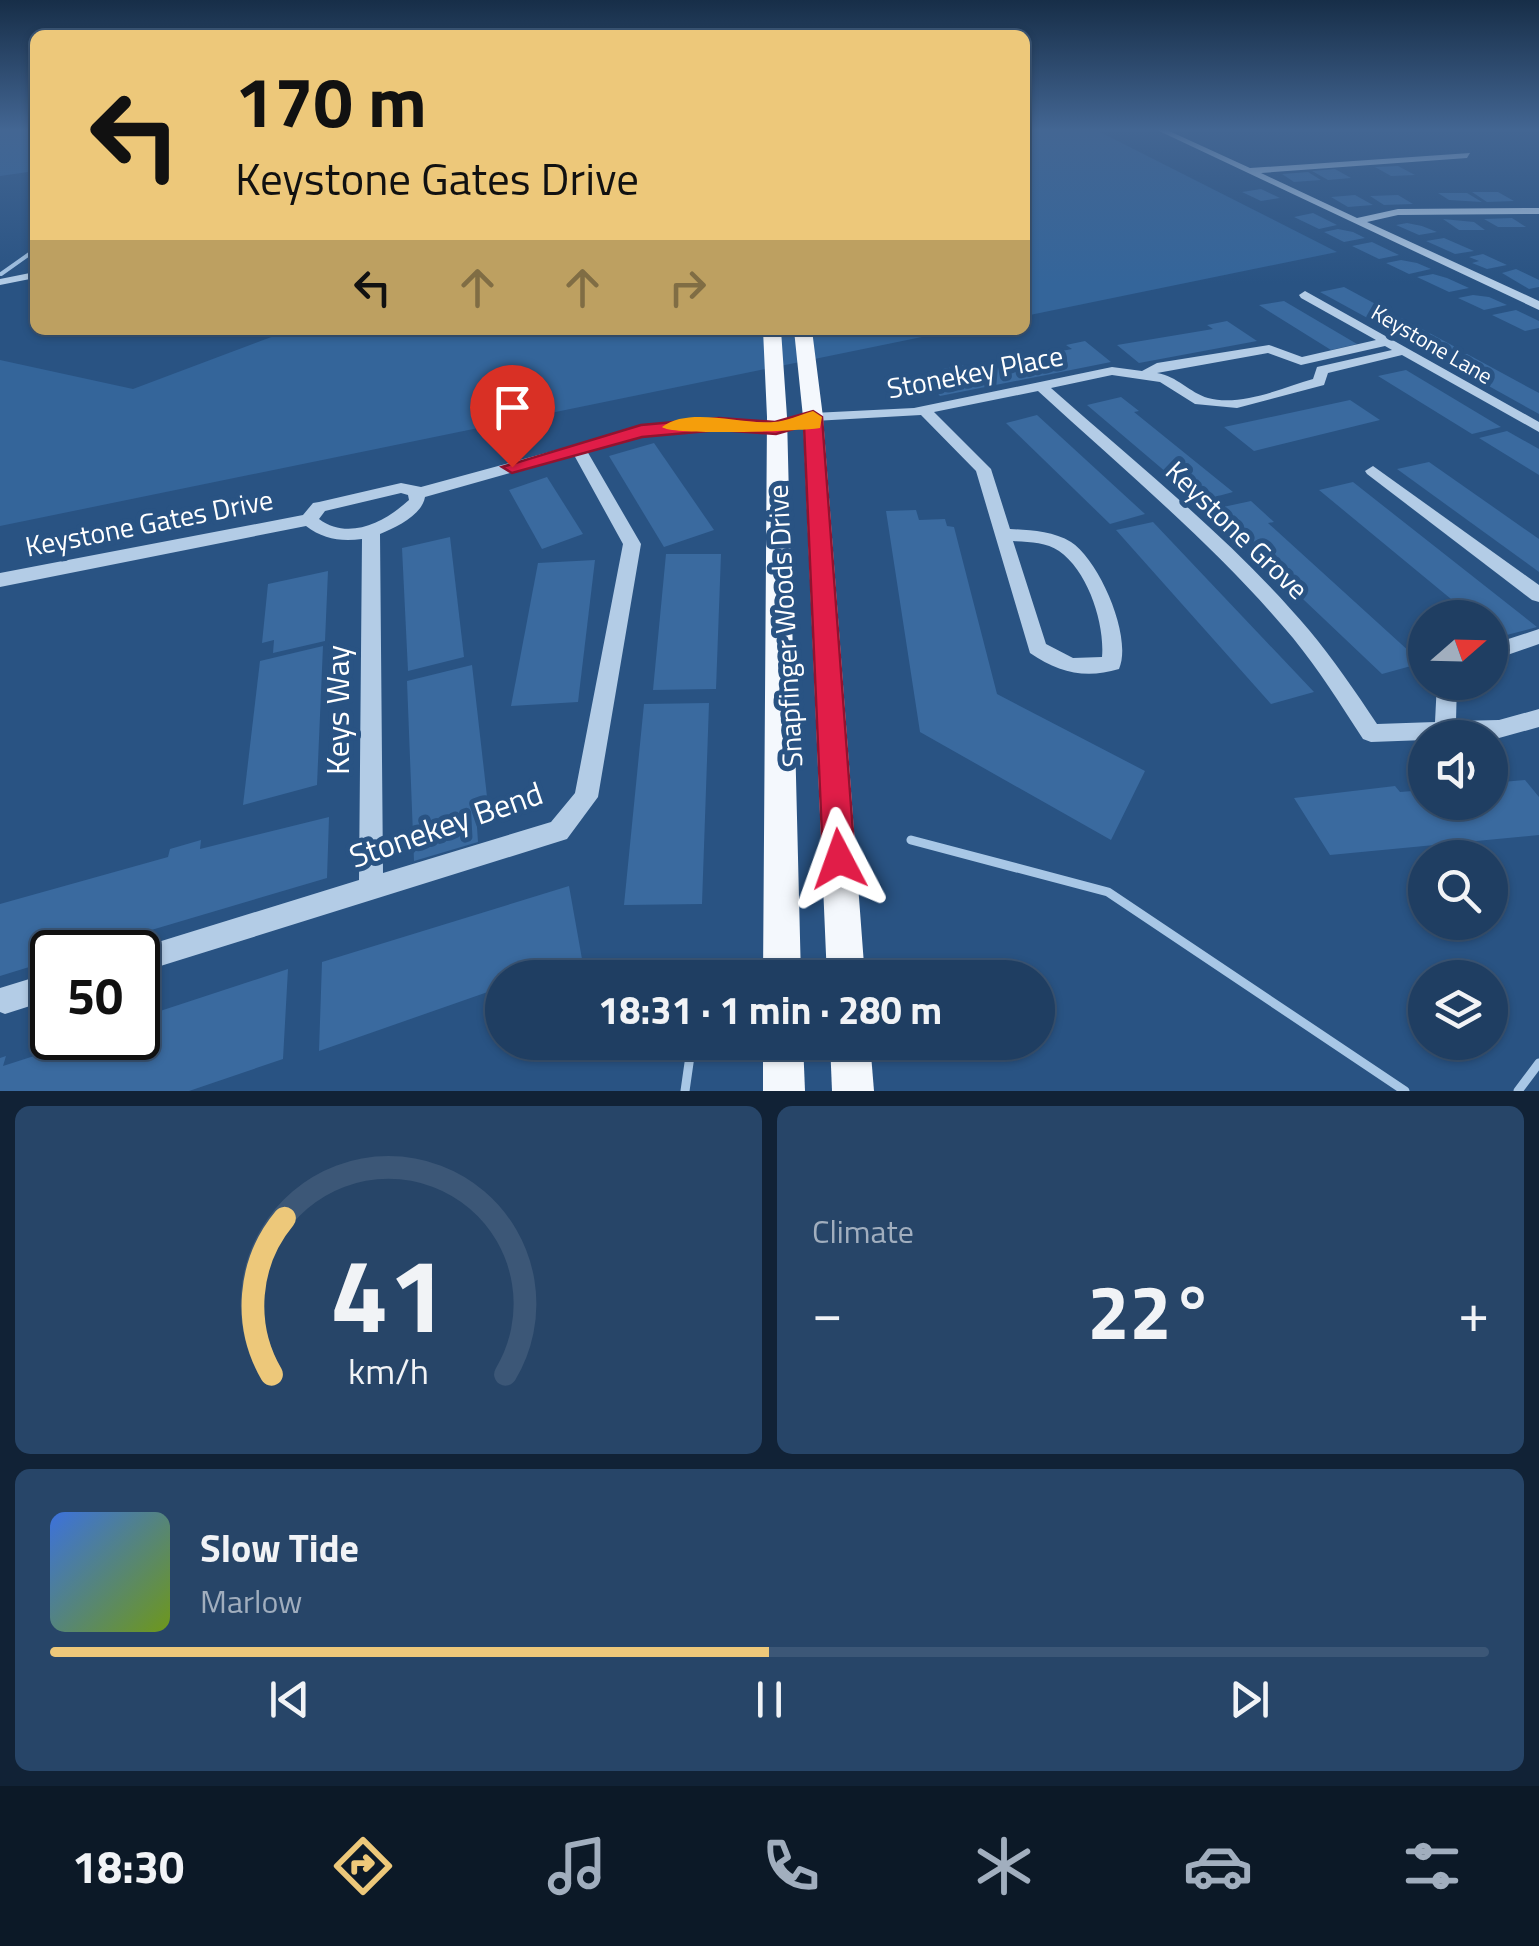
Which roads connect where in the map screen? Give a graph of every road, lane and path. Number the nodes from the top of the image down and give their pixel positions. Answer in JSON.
{"nodes":[{"id":1,"x":1269,"y":181,"type":"edge"},
{"id":2,"x":1539,"y":211,"type":"edge"},
{"id":3,"x":1356,"y":221,"type":"junction"},
{"id":4,"x":30,"y":276,"type":"edge"},
{"id":5,"x":0,"y":282,"type":"edge"},
{"id":6,"x":1304,"y":295,"type":"dead end"},
{"id":7,"x":1539,"y":306,"type":"edge"},
{"id":8,"x":772,"y":335,"type":"edge"},
{"id":9,"x":804,"y":335,"type":"edge"},
{"id":10,"x":1386,"y":342,"type":"junction"},
{"id":11,"x":1404,"y":352,"type":"junction"},
{"id":12,"x":1146,"y":374,"type":"junction"},
{"id":13,"x":1041,"y":386,"type":"junction"},
{"id":14,"x":924,"y":410,"type":"junction"},
{"id":15,"x":813,"y":417,"type":"junction"},
{"id":16,"x":776,"y":428,"type":"junction"},
{"id":17,"x":1539,"y":428,"type":"edge"},
{"id":18,"x":578,"y":447,"type":"junction"},
{"id":19,"x":1373,"y":471,"type":"dead end"},
{"id":20,"x":416,"y":494,"type":"junction"},
{"id":21,"x":309,"y":520,"type":"junction"},
{"id":22,"x":371,"y":532,"type":"junction"},
{"id":23,"x":1004,"y":534,"type":"junction"},
{"id":24,"x":0,"y":580,"type":"edge"},
{"id":25,"x":1539,"y":595,"type":"edge"},
{"id":26,"x":1539,"y":636,"type":"edge"},
{"id":27,"x":1508,"y":646,"type":"edge"},
{"id":28,"x":1539,"y":718,"type":"edge"},
{"id":29,"x":1508,"y":727,"type":"edge"},
{"id":30,"x":1408,"y":732,"type":"edge"},
{"id":31,"x":371,"y":888,"type":"junction"},
{"id":32,"x":160,"y":953,"type":"edge"},
{"id":33,"x":782,"y":960,"type":"edge"},
{"id":34,"x":845,"y":960,"type":"edge"},
{"id":35,"x":30,"y":993,"type":"edge"},
{"id":36,"x":5,"y":1000,"type":"dead end"},
{"id":37,"x":783,"y":1060,"type":"edge"},
{"id":38,"x":851,"y":1060,"type":"edge"},
{"id":39,"x":784,"y":1091,"type":"edge"},
{"id":40,"x":853,"y":1091,"type":"edge"}],
"edges":[{"from":1,"to":3,"type":"street"},
{"from":2,"to":3,"type":"street"},
{"from":3,"to":7,"type":"street"},
{"from":4,"to":5,"type":"street"},
{"from":6,"to":10,"type":"street","name":"Keystone Lane"},
{"from":8,"to":16,"type":"main road","name":"Snapfinger Woods Drive"},
{"from":9,"to":15,"type":"main road","name":"Snapfinger Woods Drive"},
{"from":10,"to":11,"type":"street","name":"Keystone Lane"},
{"from":10,"to":12,"type":"street","name":"Stonekey Place"},
{"from":11,"to":12,"type":"street","name":"Stonekey Place"},
{"from":11,"to":17,"type":"street","name":"Keystone Lane"},
{"from":12,"to":13,"type":"street","name":"Stonekey Place"},
{"from":13,"to":14,"type":"street","name":"Stonekey Place"},
{"from":13,"to":30,"type":"street","name":"Keystone Grove"},
{"from":14,"to":15,"type":"street","name":"Stonekey Place"},
{"from":14,"to":23,"type":"street"},
{"from":15,"to":16,"type":"street","name":"Keystone Gates Drive"},
{"from":15,"to":34,"type":"main road","name":"Snapfinger Woods Drive"},
{"from":16,"to":18,"type":"street","name":"Keystone Gates Drive"},
{"from":16,"to":33,"type":"main road","name":"Snapfinger Woods Drive"},
{"from":18,"to":20,"type":"street","name":"Keystone Gates Drive"},
{"from":18,"to":31,"type":"street","name":"Stonekey Bend"},
{"from":19,"to":25,"type":"street"},
{"from":20,"to":21,"type":"street","name":"Keystone Gates Drive"},
{"from":20,"to":22,"type":"street","name":"Keystone Gates Drive"},
{"from":21,"to":22,"type":"street","name":"Keystone Gates Drive"},
{"from":21,"to":24,"type":"street","name":"Keystone Gates Drive"},
{"from":22,"to":31,"type":"street","name":"Keys Way"},
{"from":23,"to":23,"type":"street"},
{"from":26,"to":27,"type":"street"},
{"from":28,"to":29,"type":"street"},
{"from":31,"to":32,"type":"street","name":"Stonekey Bend"},
{"from":35,"to":36,"type":"street"},
{"from":37,"to":39,"type":"main road"},
{"from":38,"to":40,"type":"main road"}]}
